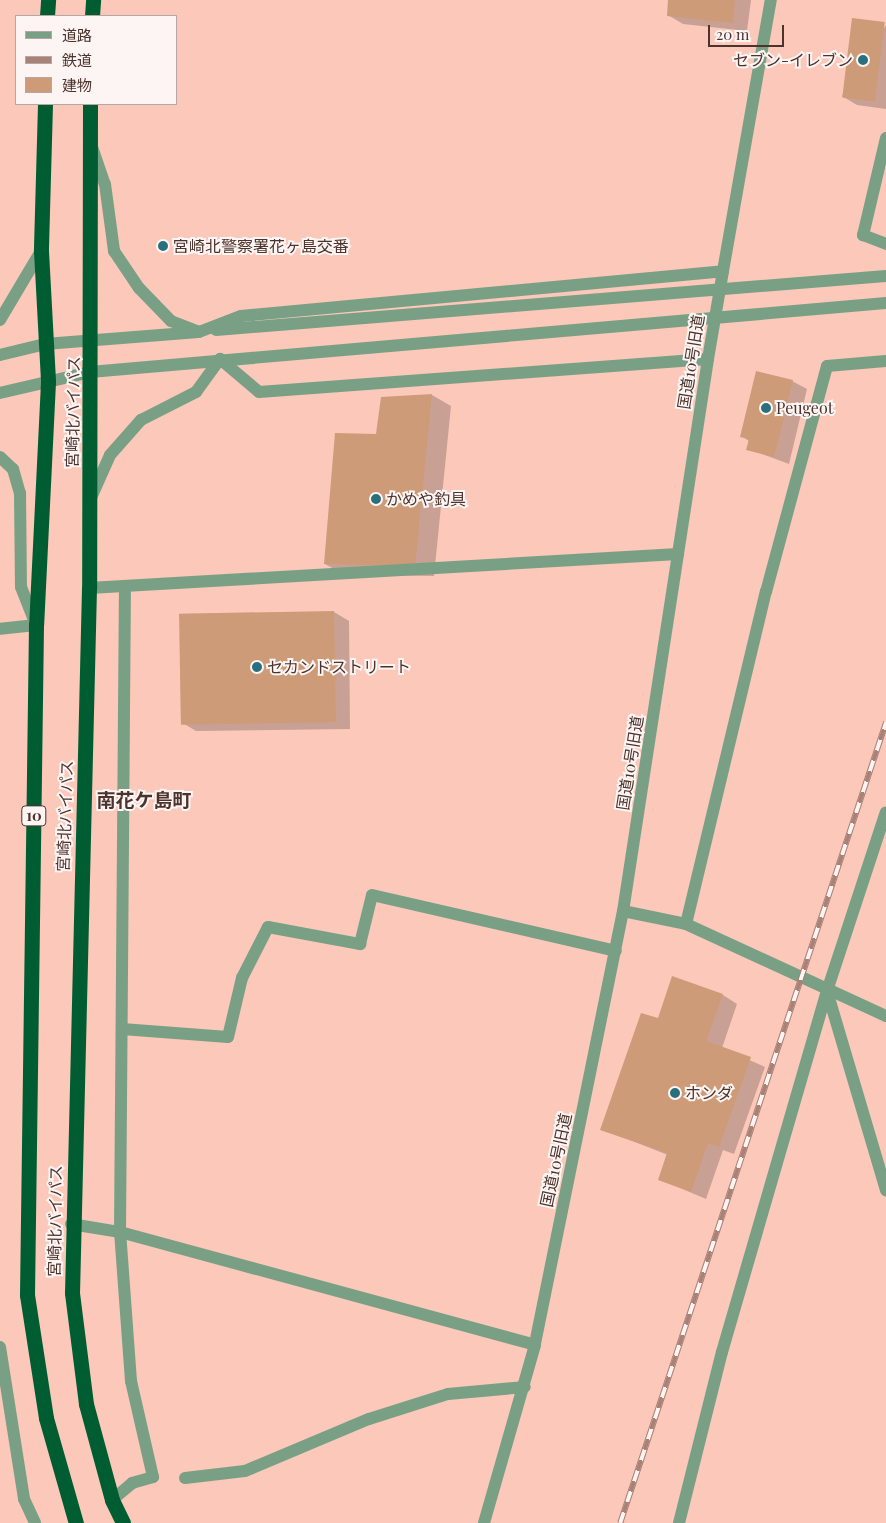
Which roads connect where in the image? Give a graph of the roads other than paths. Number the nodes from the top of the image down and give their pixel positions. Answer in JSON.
{"nodes":[{"id":1,"x":48,"y":0,"type":"edge"},
{"id":2,"x":93,"y":0,"type":"edge"},
{"id":3,"x":771,"y":0,"type":"edge"},
{"id":4,"x":48,"y":15,"type":"edge"},
{"id":5,"x":92,"y":15,"type":"edge"},
{"id":6,"x":45,"y":105,"type":"edge"},
{"id":7,"x":90,"y":105,"type":"edge"},
{"id":8,"x":89,"y":138,"type":"junction"},
{"id":9,"x":886,"y":138,"type":"edge"},
{"id":10,"x":886,"y":244,"type":"edge"},
{"id":11,"x":41,"y":252,"type":"junction"},
{"id":12,"x":723,"y":271,"type":"junction"},
{"id":13,"x":886,"y":276,"type":"edge"},
{"id":14,"x":886,"y":303,"type":"edge"},
{"id":15,"x":0,"y":320,"type":"edge"},
{"id":16,"x":199,"y":332,"type":"junction"},
{"id":17,"x":92,"y":342,"type":"junction"},
{"id":18,"x":45,"y":344,"type":"junction"},
{"id":19,"x":0,"y":355,"type":"edge"},
{"id":20,"x":220,"y":358,"type":"junction"},
{"id":21,"x":708,"y":359,"type":"junction"},
{"id":22,"x":886,"y":361,"type":"edge"},
{"id":23,"x":90,"y":372,"type":"junction"},
{"id":24,"x":48,"y":382,"type":"junction"},
{"id":25,"x":0,"y":393,"type":"edge"},
{"id":26,"x":0,"y":457,"type":"edge"},
{"id":27,"x":90,"y":500,"type":"junction"},
{"id":28,"x":678,"y":554,"type":"junction"},
{"id":29,"x":125,"y":586,"type":"junction"},
{"id":30,"x":89,"y":588,"type":"junction"},
{"id":31,"x":36,"y":626,"type":"junction"},
{"id":32,"x":0,"y":629,"type":"edge"},
{"id":33,"x":886,"y":812,"type":"edge"},
{"id":34,"x":624,"y":910,"type":"junction"},
{"id":35,"x":686,"y":924,"type":"junction"},
{"id":36,"x":616,"y":952,"type":"junction"},
{"id":37,"x":827,"y":991,"type":"junction"},
{"id":38,"x":886,"y":1016,"type":"edge"},
{"id":39,"x":122,"y":1029,"type":"junction"},
{"id":40,"x":886,"y":1190,"type":"edge"},
{"id":41,"x":71,"y":1224,"type":"junction"},
{"id":42,"x":120,"y":1232,"type":"junction"},
{"id":43,"x":535,"y":1345,"type":"junction"},
{"id":44,"x":0,"y":1347,"type":"edge"},
{"id":45,"x":525,"y":1387,"type":"junction"},
{"id":46,"x":185,"y":1478,"type":"dead end"},
{"id":47,"x":112,"y":1500,"type":"junction"},
{"id":48,"x":35,"y":1523,"type":"edge"},
{"id":49,"x":76,"y":1523,"type":"edge"},
{"id":50,"x":123,"y":1523,"type":"edge"},
{"id":51,"x":484,"y":1523,"type":"edge"},
{"id":52,"x":680,"y":1523,"type":"edge"}],
"edges":[{"from":1,"to":4,"type":"highway"},
{"from":2,"to":5,"type":"highway"},
{"from":3,"to":12,"type":"street","name":"国道10号旧道"},
{"from":6,"to":11,"type":"highway","name":"宮崎北バイパス","number":"10"},
{"from":7,"to":8,"type":"highway","name":"宮崎北バイパス"},
{"from":8,"to":16,"type":"street"},
{"from":8,"to":17,"type":"highway","name":"宮崎北バイパス"},
{"from":9,"to":10,"type":"street"},
{"from":11,"to":15,"type":"street"},
{"from":11,"to":18,"type":"highway","name":"宮崎北バイパス","number":"10"},
{"from":12,"to":16,"type":"street"},
{"from":12,"to":21,"type":"street","name":"国道10号旧道","bridge":true},
{"from":13,"to":16,"type":"street"},
{"from":14,"to":20,"type":"street"},
{"from":16,"to":17,"type":"street"},
{"from":17,"to":18,"type":"street"},
{"from":17,"to":23,"type":"highway","name":"宮崎北バイパス"},
{"from":18,"to":19,"type":"street"},
{"from":18,"to":24,"type":"highway","name":"宮崎北バイパス","number":"10"},
{"from":20,"to":21,"type":"street"},
{"from":20,"to":23,"type":"street"},
{"from":20,"to":27,"type":"street"},
{"from":21,"to":28,"type":"street","name":"国道10号旧道"},
{"from":22,"to":35,"type":"street"},
{"from":23,"to":24,"type":"street"},
{"from":23,"to":27,"type":"highway","name":"宮崎北バイパス"},
{"from":24,"to":25,"type":"street"},
{"from":24,"to":31,"type":"highway","name":"宮崎北バイパス","number":"10"},
{"from":26,"to":31,"type":"street"},
{"from":27,"to":30,"type":"highway","name":"宮崎北バイパス"},
{"from":28,"to":29,"type":"street"},
{"from":28,"to":34,"type":"street","name":"国道10号旧道"},
{"from":29,"to":30,"type":"street"},
{"from":29,"to":39,"type":"street"},
{"from":30,"to":41,"type":"highway","name":"宮崎北バイパス"},
{"from":31,"to":32,"type":"street"},
{"from":31,"to":49,"type":"highway","name":"宮崎北バイパス","number":"10"},
{"from":33,"to":37,"type":"street"},
{"from":34,"to":35,"type":"street"},
{"from":34,"to":36,"type":"street","name":"国道10号旧道"},
{"from":35,"to":37,"type":"street"},
{"from":36,"to":39,"type":"street"},
{"from":36,"to":43,"type":"street","name":"国道10号旧道"},
{"from":37,"to":38,"type":"street"},
{"from":37,"to":40,"type":"street"},
{"from":37,"to":52,"type":"street"},
{"from":39,"to":42,"type":"street"},
{"from":41,"to":42,"type":"street"},
{"from":41,"to":47,"type":"highway","name":"宮崎北バイパス"},
{"from":42,"to":43,"type":"street"},
{"from":42,"to":47,"type":"street"},
{"from":43,"to":45,"type":"street","name":"国道10号旧道"},
{"from":44,"to":48,"type":"street"},
{"from":45,"to":46,"type":"street"},
{"from":45,"to":51,"type":"street","name":"国道10号旧道"},
{"from":47,"to":50,"type":"highway","name":"宮崎北バイパス"}]}
